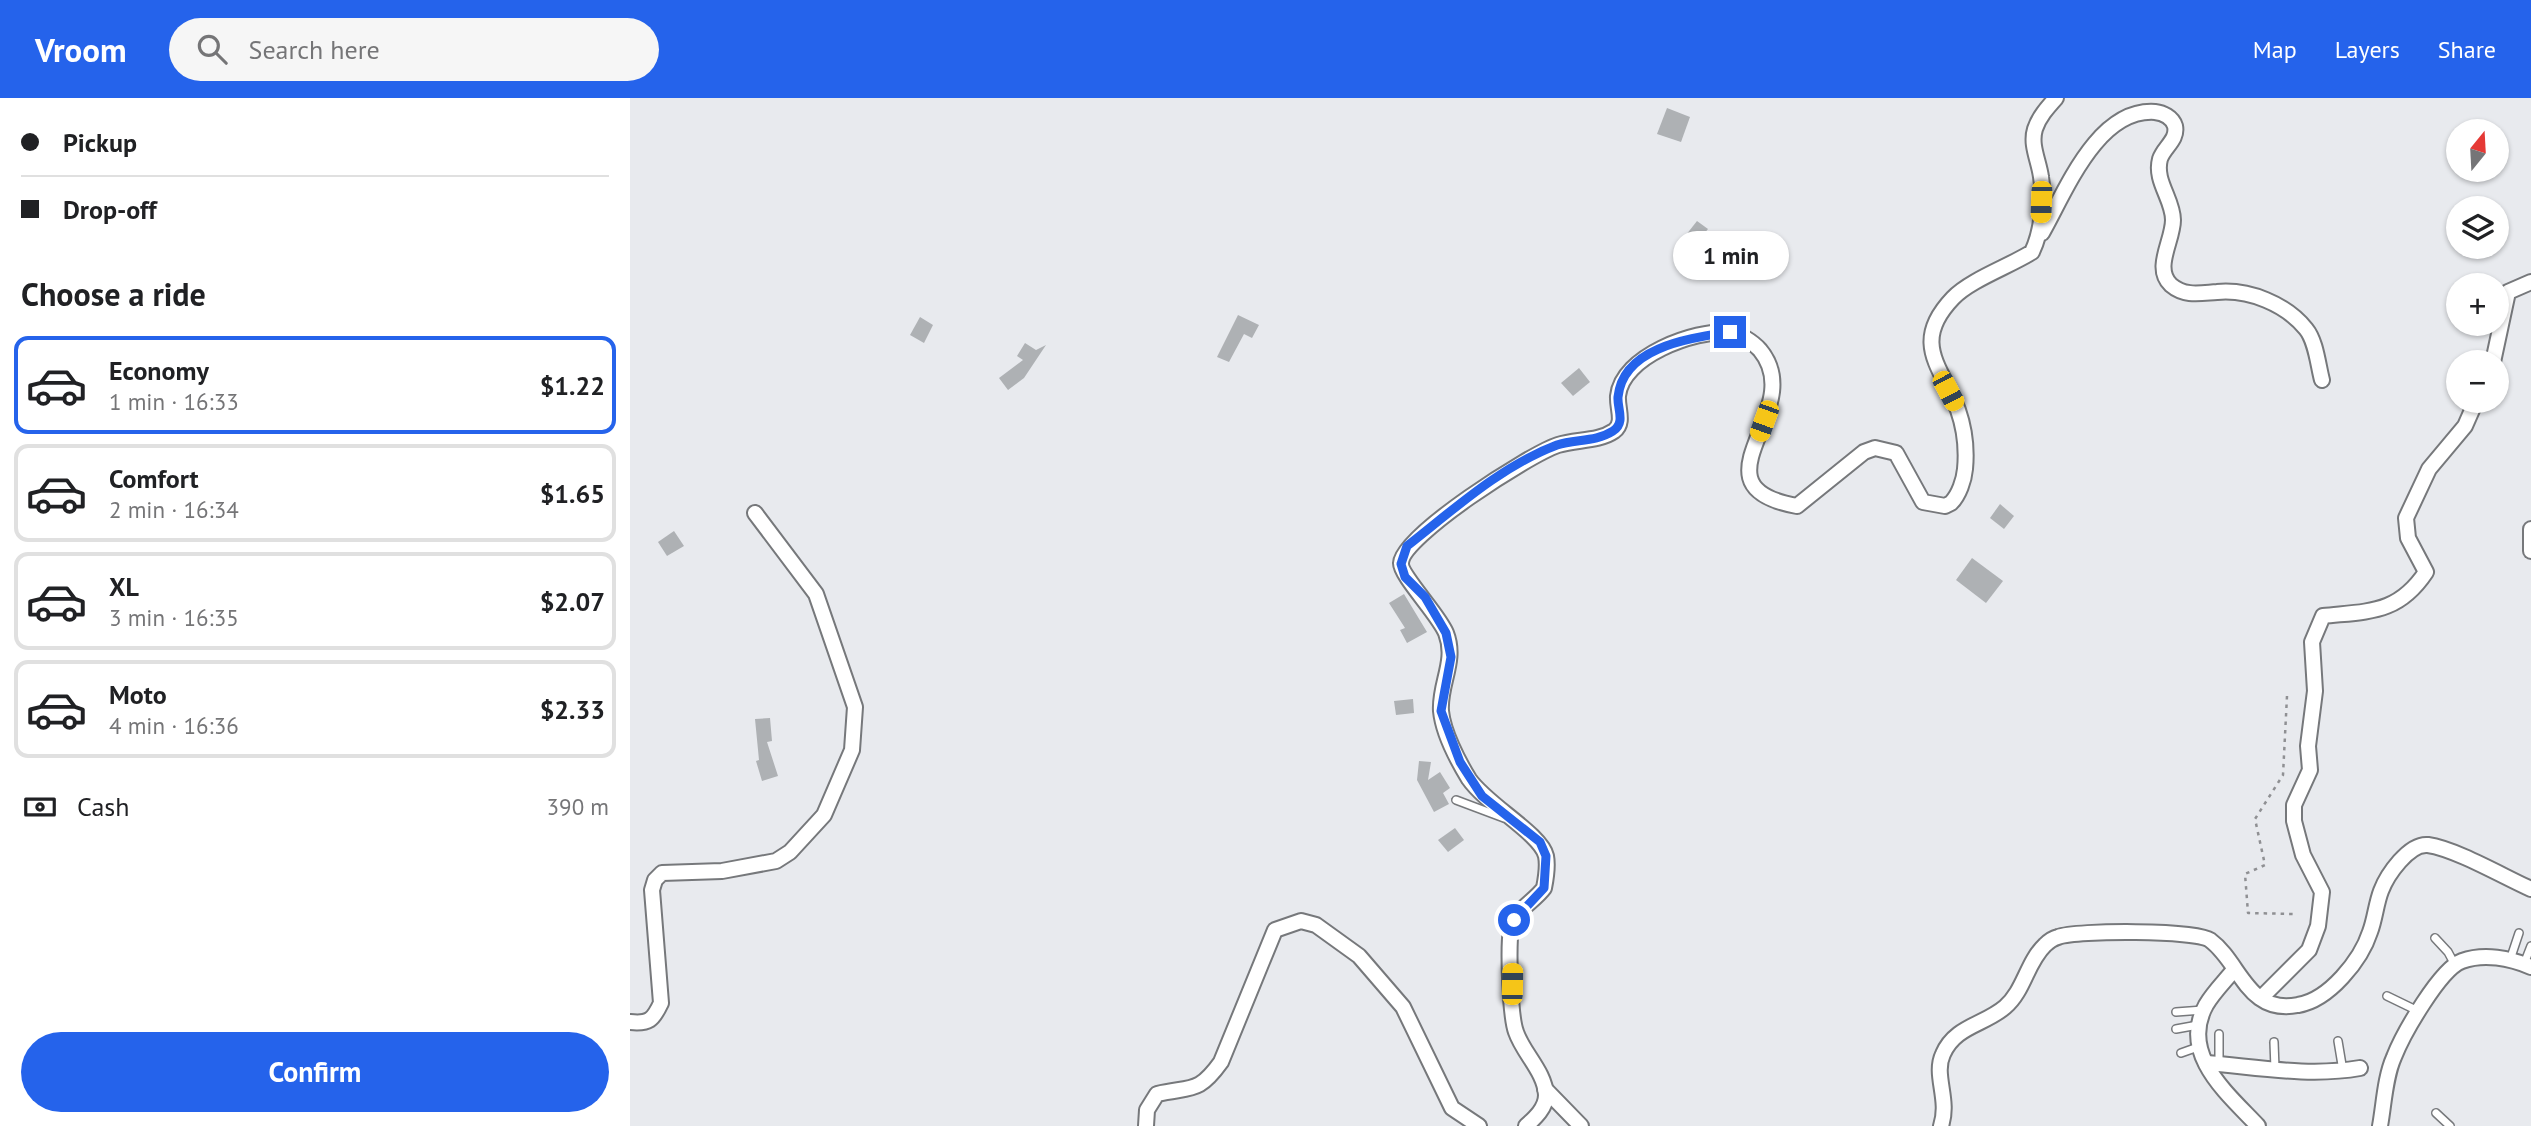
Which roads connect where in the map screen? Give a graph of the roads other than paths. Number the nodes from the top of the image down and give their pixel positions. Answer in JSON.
{"nodes":[{"id":1,"x":2056,"y":98,"type":"edge"},
{"id":2,"x":2038,"y":240,"type":"junction"},
{"id":3,"x":2531,"y":282,"type":"edge"},
{"id":4,"x":2496,"y":350,"type":"edge"},
{"id":5,"x":2322,"y":380,"type":"dead end"},
{"id":6,"x":2471,"y":413,"type":"edge"},
{"id":7,"x":755,"y":513,"type":"dead end"},
{"id":8,"x":2531,"y":529,"type":"edge"},
{"id":9,"x":2531,"y":551,"type":"edge"},
{"id":10,"x":1456,"y":800,"type":"dead end"},
{"id":11,"x":1514,"y":822,"type":"junction"},
{"id":12,"x":2531,"y":889,"type":"edge"},
{"id":13,"x":2519,"y":933,"type":"dead end"},
{"id":14,"x":2435,"y":938,"type":"dead end"},
{"id":15,"x":2531,"y":946,"type":"edge"},
{"id":16,"x":2522,"y":964,"type":"edge"},
{"id":17,"x":2455,"y":967,"type":"junction"},
{"id":18,"x":2233,"y":971,"type":"junction"},
{"id":19,"x":2387,"y":996,"type":"dead end"},
{"id":20,"x":2261,"y":998,"type":"junction"},
{"id":21,"x":2204,"y":1010,"type":"junction"},
{"id":22,"x":2418,"y":1011,"type":"junction"},
{"id":23,"x":2176,"y":1012,"type":"dead end"},
{"id":24,"x":630,"y":1022,"type":"edge"},
{"id":25,"x":2198,"y":1026,"type":"junction"},
{"id":26,"x":2176,"y":1029,"type":"dead end"},
{"id":27,"x":2219,"y":1034,"type":"dead end"},
{"id":28,"x":2338,"y":1041,"type":"dead end"},
{"id":29,"x":2274,"y":1042,"type":"dead end"},
{"id":30,"x":2198,"y":1047,"type":"junction"},
{"id":31,"x":2181,"y":1053,"type":"dead end"},
{"id":32,"x":2212,"y":1063,"type":"junction"},
{"id":33,"x":2360,"y":1068,"type":"dead end"},
{"id":34,"x":2275,"y":1070,"type":"junction"},
{"id":35,"x":2343,"y":1071,"type":"junction"},
{"id":36,"x":1545,"y":1089,"type":"junction"},
{"id":37,"x":2436,"y":1113,"type":"dead end"},
{"id":38,"x":1146,"y":1126,"type":"edge"},
{"id":39,"x":1479,"y":1126,"type":"edge"},
{"id":40,"x":1526,"y":1126,"type":"edge"},
{"id":41,"x":1581,"y":1126,"type":"edge"},
{"id":42,"x":1941,"y":1126,"type":"edge"},
{"id":43,"x":2258,"y":1126,"type":"edge"},
{"id":44,"x":2380,"y":1126,"type":"edge"},
{"id":45,"x":2450,"y":1126,"type":"edge"}],
"edges":[{"from":1,"to":2,"type":"street"},
{"from":2,"to":5,"type":"street"},
{"from":2,"to":11,"type":"street"},
{"from":3,"to":4,"type":"street"},
{"from":6,"to":20,"type":"street"},
{"from":7,"to":24,"type":"street"},
{"from":8,"to":9,"type":"street"},
{"from":10,"to":11,"type":"lane"},
{"from":11,"to":36,"type":"street"},
{"from":12,"to":20,"type":"street"},
{"from":13,"to":16,"type":"lane"},
{"from":14,"to":17,"type":"lane"},
{"from":15,"to":16,"type":"lane"},
{"from":16,"to":17,"type":"street"},
{"from":17,"to":22,"type":"street"},
{"from":18,"to":20,"type":"street"},
{"from":18,"to":21,"type":"street"},
{"from":18,"to":42,"type":"street"},
{"from":19,"to":22,"type":"lane"},
{"from":21,"to":23,"type":"lane"},
{"from":21,"to":25,"type":"street"},
{"from":22,"to":44,"type":"street"},
{"from":25,"to":26,"type":"lane"},
{"from":25,"to":30,"type":"street"},
{"from":27,"to":32,"type":"lane"},
{"from":28,"to":35,"type":"lane"},
{"from":29,"to":34,"type":"lane"},
{"from":30,"to":31,"type":"lane"},
{"from":30,"to":32,"type":"street"},
{"from":32,"to":34,"type":"street"},
{"from":32,"to":43,"type":"street"},
{"from":33,"to":35,"type":"street"},
{"from":34,"to":35,"type":"street"},
{"from":36,"to":40,"type":"street"},
{"from":36,"to":41,"type":"street"},
{"from":37,"to":45,"type":"lane"},
{"from":38,"to":39,"type":"street"}]}
